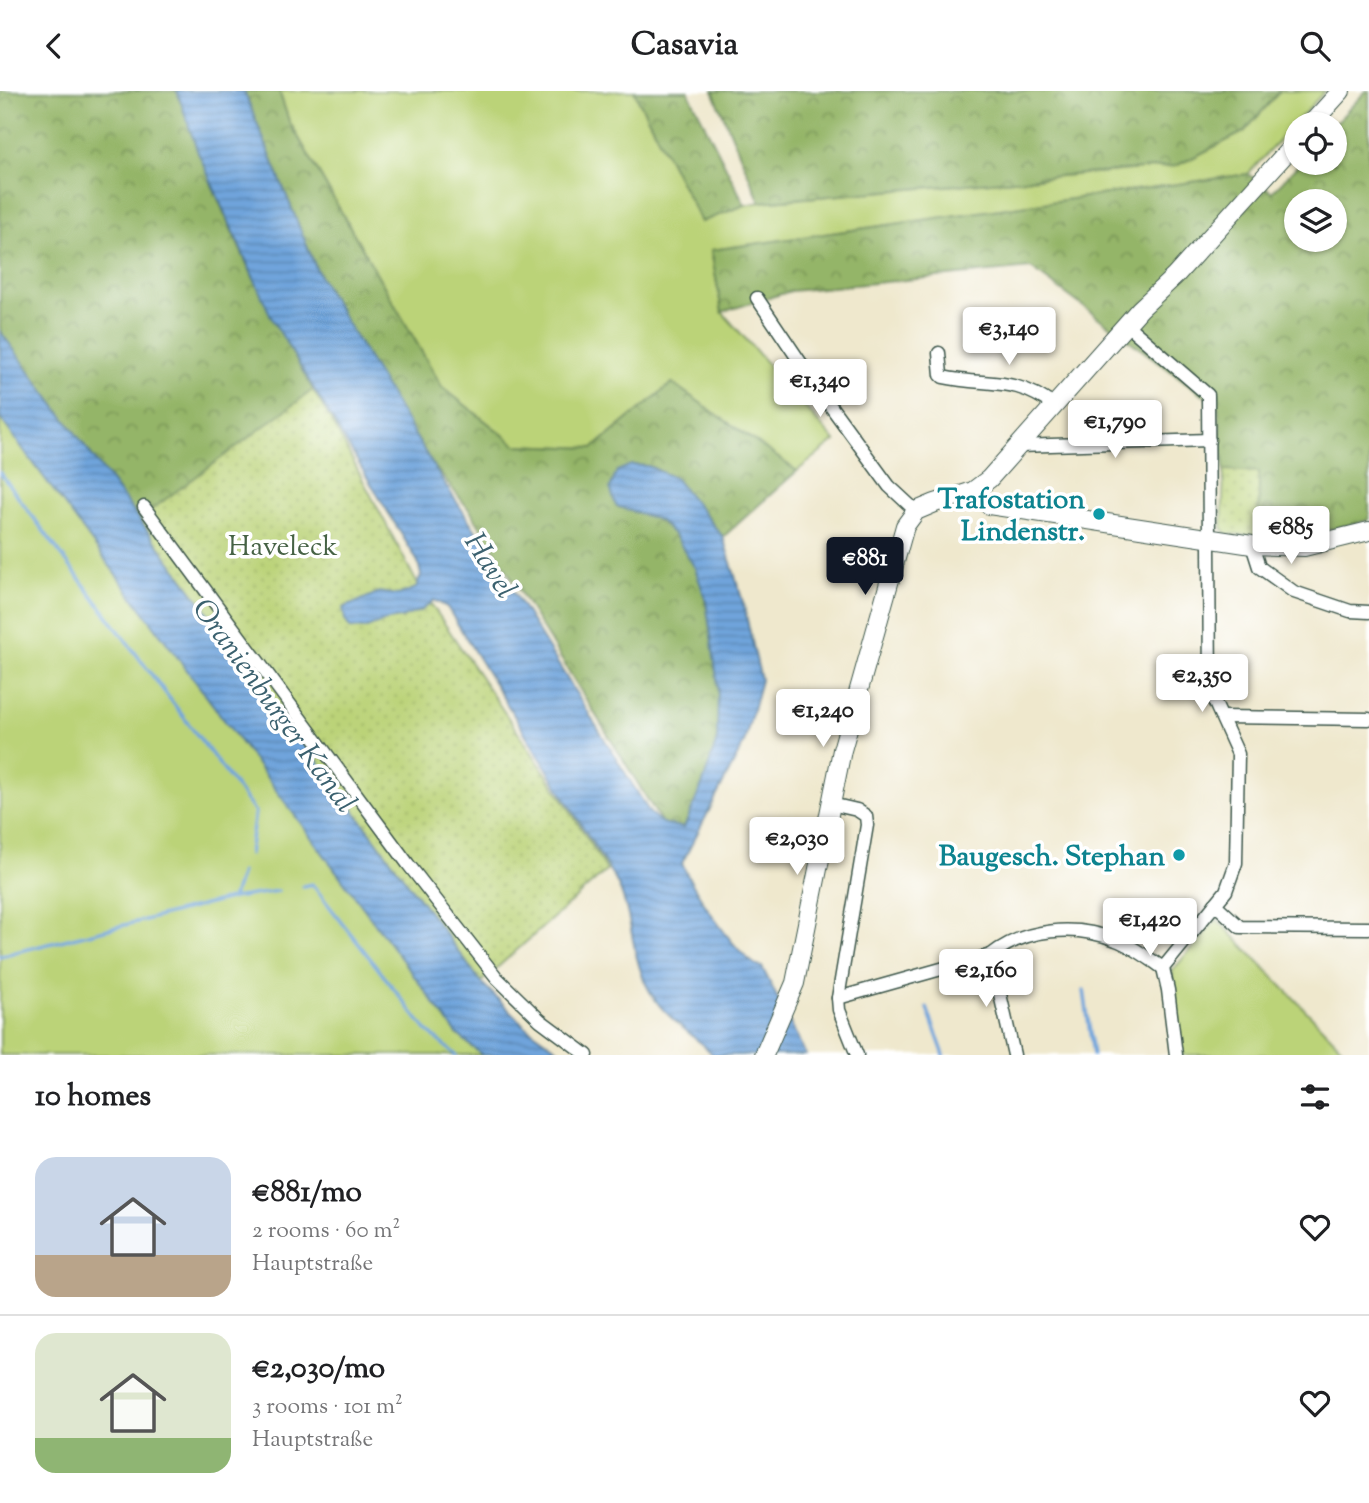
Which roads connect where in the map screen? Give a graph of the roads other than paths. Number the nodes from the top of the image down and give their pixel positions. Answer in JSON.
{"nodes":[{"id":1,"x":1342,"y":91,"type":"edge"},
{"id":2,"x":1322,"y":112,"type":"edge"},
{"id":3,"x":1284,"y":155,"type":"edge"},
{"id":4,"x":757,"y":299,"type":"dead end"},
{"id":5,"x":1127,"y":325,"type":"junction"},
{"id":6,"x":939,"y":353,"type":"dead end"},
{"id":7,"x":1055,"y":407,"type":"junction"},
{"id":8,"x":1209,"y":440,"type":"junction"},
{"id":9,"x":1019,"y":446,"type":"junction"},
{"id":10,"x":973,"y":491,"type":"junction"},
{"id":11,"x":144,"y":507,"type":"dead end"},
{"id":12,"x":916,"y":511,"type":"junction"},
{"id":13,"x":1369,"y":531,"type":"edge"},
{"id":14,"x":1209,"y":540,"type":"junction"},
{"id":15,"x":1252,"y":545,"type":"junction"},
{"id":16,"x":1369,"y":612,"type":"edge"},
{"id":17,"x":1222,"y":717,"type":"junction"},
{"id":18,"x":1369,"y":719,"type":"edge"},
{"id":19,"x":831,"y":804,"type":"junction"},
{"id":20,"x":1215,"y":904,"type":"junction"},
{"id":21,"x":1369,"y":928,"type":"edge"},
{"id":22,"x":991,"y":955,"type":"junction"},
{"id":23,"x":1163,"y":968,"type":"junction"},
{"id":24,"x":838,"y":998,"type":"junction"},
{"id":25,"x":587,"y":1055,"type":"edge"},
{"id":26,"x":764,"y":1055,"type":"edge"},
{"id":27,"x":857,"y":1055,"type":"edge"},
{"id":28,"x":1014,"y":1055,"type":"edge"},
{"id":29,"x":1176,"y":1055,"type":"edge"}],
"edges":[{"from":1,"to":2,"type":"main road"},
{"from":3,"to":5,"type":"main road"},
{"from":4,"to":12,"type":"street"},
{"from":5,"to":7,"type":"main road"},
{"from":5,"to":8,"type":"street"},
{"from":6,"to":7,"type":"street"},
{"from":7,"to":9,"type":"main road"},
{"from":8,"to":9,"type":"street"},
{"from":8,"to":14,"type":"street"},
{"from":9,"to":10,"type":"main road"},
{"from":10,"to":12,"type":"main road"},
{"from":10,"to":14,"type":"main road"},
{"from":11,"to":25,"type":"street"},
{"from":12,"to":19,"type":"main road"},
{"from":13,"to":15,"type":"main road"},
{"from":14,"to":15,"type":"main road"},
{"from":14,"to":17,"type":"street"},
{"from":15,"to":16,"type":"street"},
{"from":17,"to":18,"type":"street"},
{"from":17,"to":20,"type":"street"},
{"from":19,"to":24,"type":"street"},
{"from":19,"to":26,"type":"main road"},
{"from":20,"to":21,"type":"street"},
{"from":20,"to":23,"type":"street"},
{"from":22,"to":23,"type":"street"},
{"from":22,"to":24,"type":"street"},
{"from":22,"to":28,"type":"street"},
{"from":23,"to":29,"type":"street"},
{"from":24,"to":27,"type":"street"}]}
